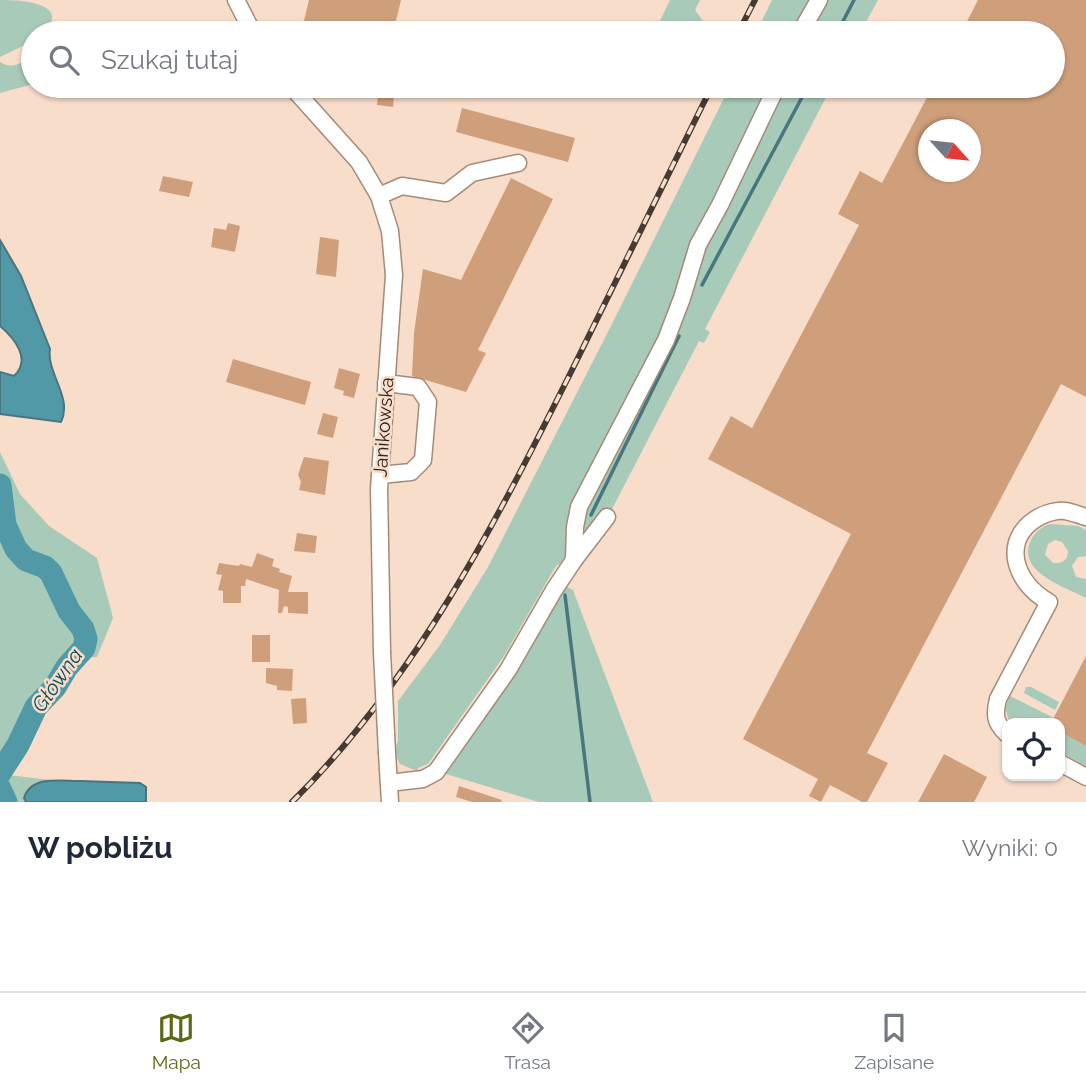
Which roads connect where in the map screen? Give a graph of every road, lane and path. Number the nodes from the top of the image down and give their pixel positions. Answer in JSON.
{"nodes":[{"id":1,"x":236,"y":0,"type":"edge"},
{"id":2,"x":819,"y":0,"type":"edge"},
{"id":3,"x":247,"y":21,"type":"edge"},
{"id":4,"x":807,"y":21,"type":"edge"},
{"id":5,"x":302,"y":98,"type":"edge"},
{"id":6,"x":771,"y":98,"type":"edge"},
{"id":7,"x":518,"y":163,"type":"dead end"},
{"id":8,"x":379,"y":196,"type":"junction"},
{"id":9,"x":386,"y":383,"type":"junction"},
{"id":10,"x":380,"y":475,"type":"junction"},
{"id":11,"x":607,"y":517,"type":"dead end"},
{"id":12,"x":1086,"y":517,"type":"edge"},
{"id":13,"x":574,"y":559,"type":"junction"},
{"id":14,"x":1002,"y":730,"type":"edge"},
{"id":15,"x":1065,"y":766,"type":"edge"},
{"id":16,"x":1086,"y":777,"type":"edge"},
{"id":17,"x":389,"y":783,"type":"junction"},
{"id":18,"x":390,"y":802,"type":"edge"}],
"edges":[{"from":1,"to":3,"type":"street"},
{"from":2,"to":4,"type":"street"},
{"from":5,"to":8,"type":"street","name":"Janikowska"},
{"from":6,"to":13,"type":"street"},
{"from":7,"to":8,"type":"street"},
{"from":8,"to":9,"type":"street","name":"Janikowska"},
{"from":9,"to":10,"type":"street","name":"Janikowska"},
{"from":9,"to":10,"type":"street"},
{"from":10,"to":17,"type":"street","name":"Janikowska","bridge":true},
{"from":11,"to":13,"type":"street"},
{"from":12,"to":14,"type":"street"},
{"from":13,"to":17,"type":"street"},
{"from":15,"to":16,"type":"street"},
{"from":17,"to":18,"type":"street","name":"Janikowska"}]}
